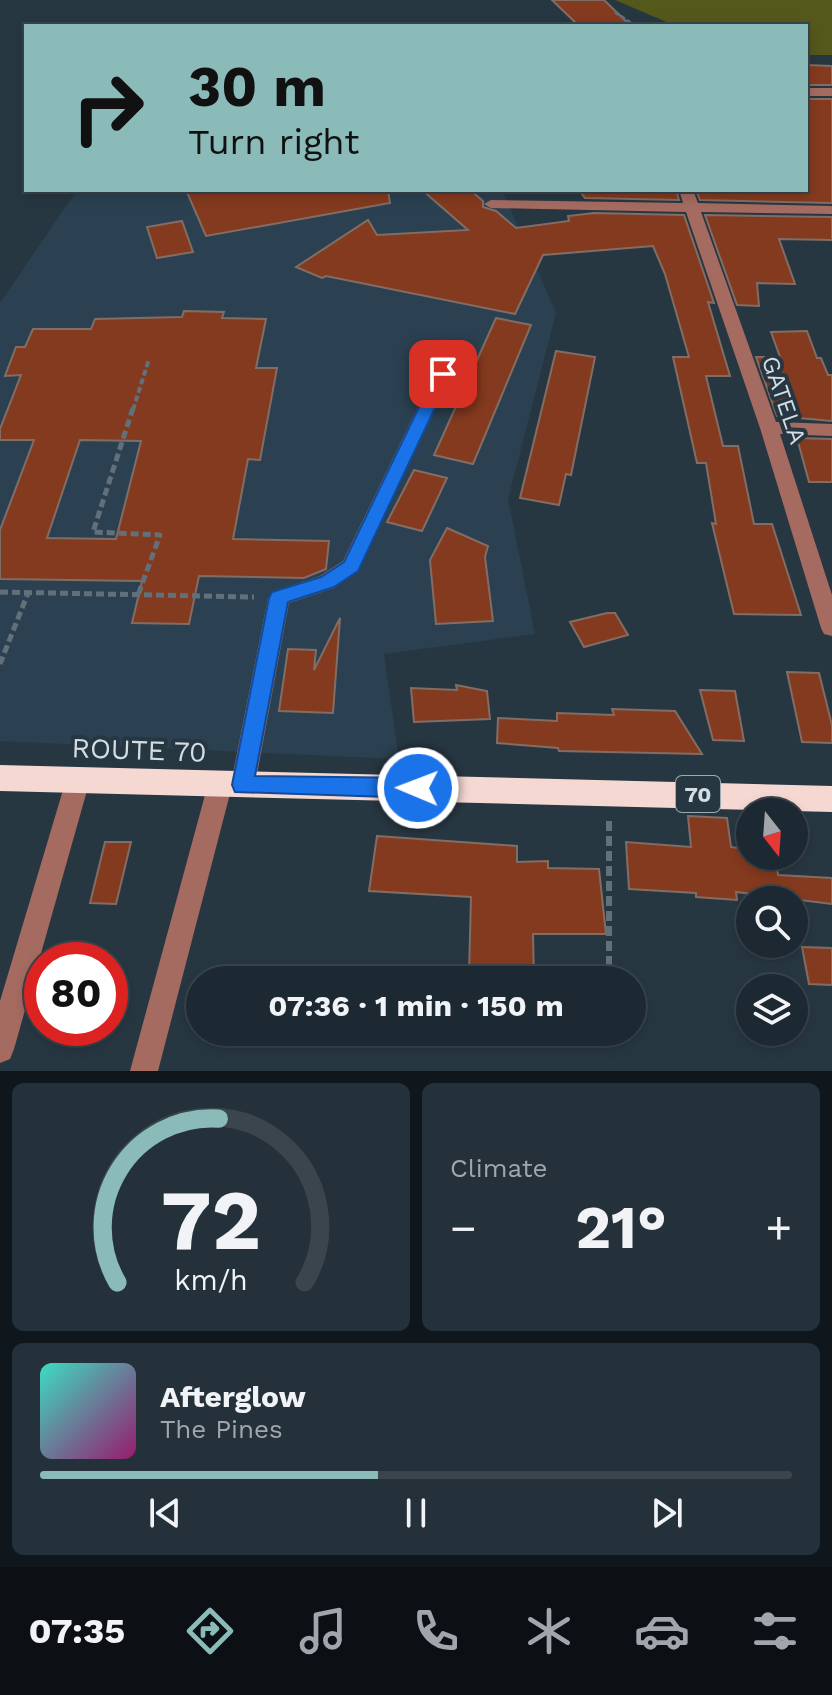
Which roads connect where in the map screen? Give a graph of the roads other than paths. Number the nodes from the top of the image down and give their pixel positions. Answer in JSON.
{"nodes":[{"id":1,"x":808,"y":92,"type":"edge"},
{"id":2,"x":832,"y":92,"type":"edge"},
{"id":3,"x":688,"y":198,"type":"edge"},
{"id":4,"x":491,"y":204,"type":"dead end"},
{"id":5,"x":832,"y":210,"type":"edge"},
{"id":6,"x":443,"y":374,"type":"dead end"},
{"id":7,"x":769,"y":428,"type":"junction"},
{"id":8,"x":832,"y":430,"type":"edge"},
{"id":9,"x":832,"y":628,"type":"edge"},
{"id":10,"x":0,"y":778,"type":"edge"},
{"id":11,"x":78,"y":780,"type":"junction"},
{"id":12,"x":231,"y":785,"type":"junction"},
{"id":13,"x":832,"y":799,"type":"edge"},
{"id":14,"x":0,"y":1049,"type":"edge"},
{"id":15,"x":144,"y":1071,"type":"edge"}],
"edges":[{"from":1,"to":2,"type":"street"},
{"from":3,"to":4,"type":"street"},
{"from":3,"to":5,"type":"street"},
{"from":3,"to":7,"type":"street","name":"GATELA"},
{"from":6,"to":12,"type":"street"},
{"from":7,"to":8,"type":"street"},
{"from":7,"to":9,"type":"street","name":"GATELA"},
{"from":10,"to":11,"type":"highway","name":"ROUTE 70","number":"70"},
{"from":11,"to":12,"type":"highway","name":"ROUTE 70","number":"70"},
{"from":11,"to":14,"type":"street"},
{"from":12,"to":13,"type":"highway","name":"ROUTE 70","number":"70"},
{"from":12,"to":15,"type":"street"}]}
